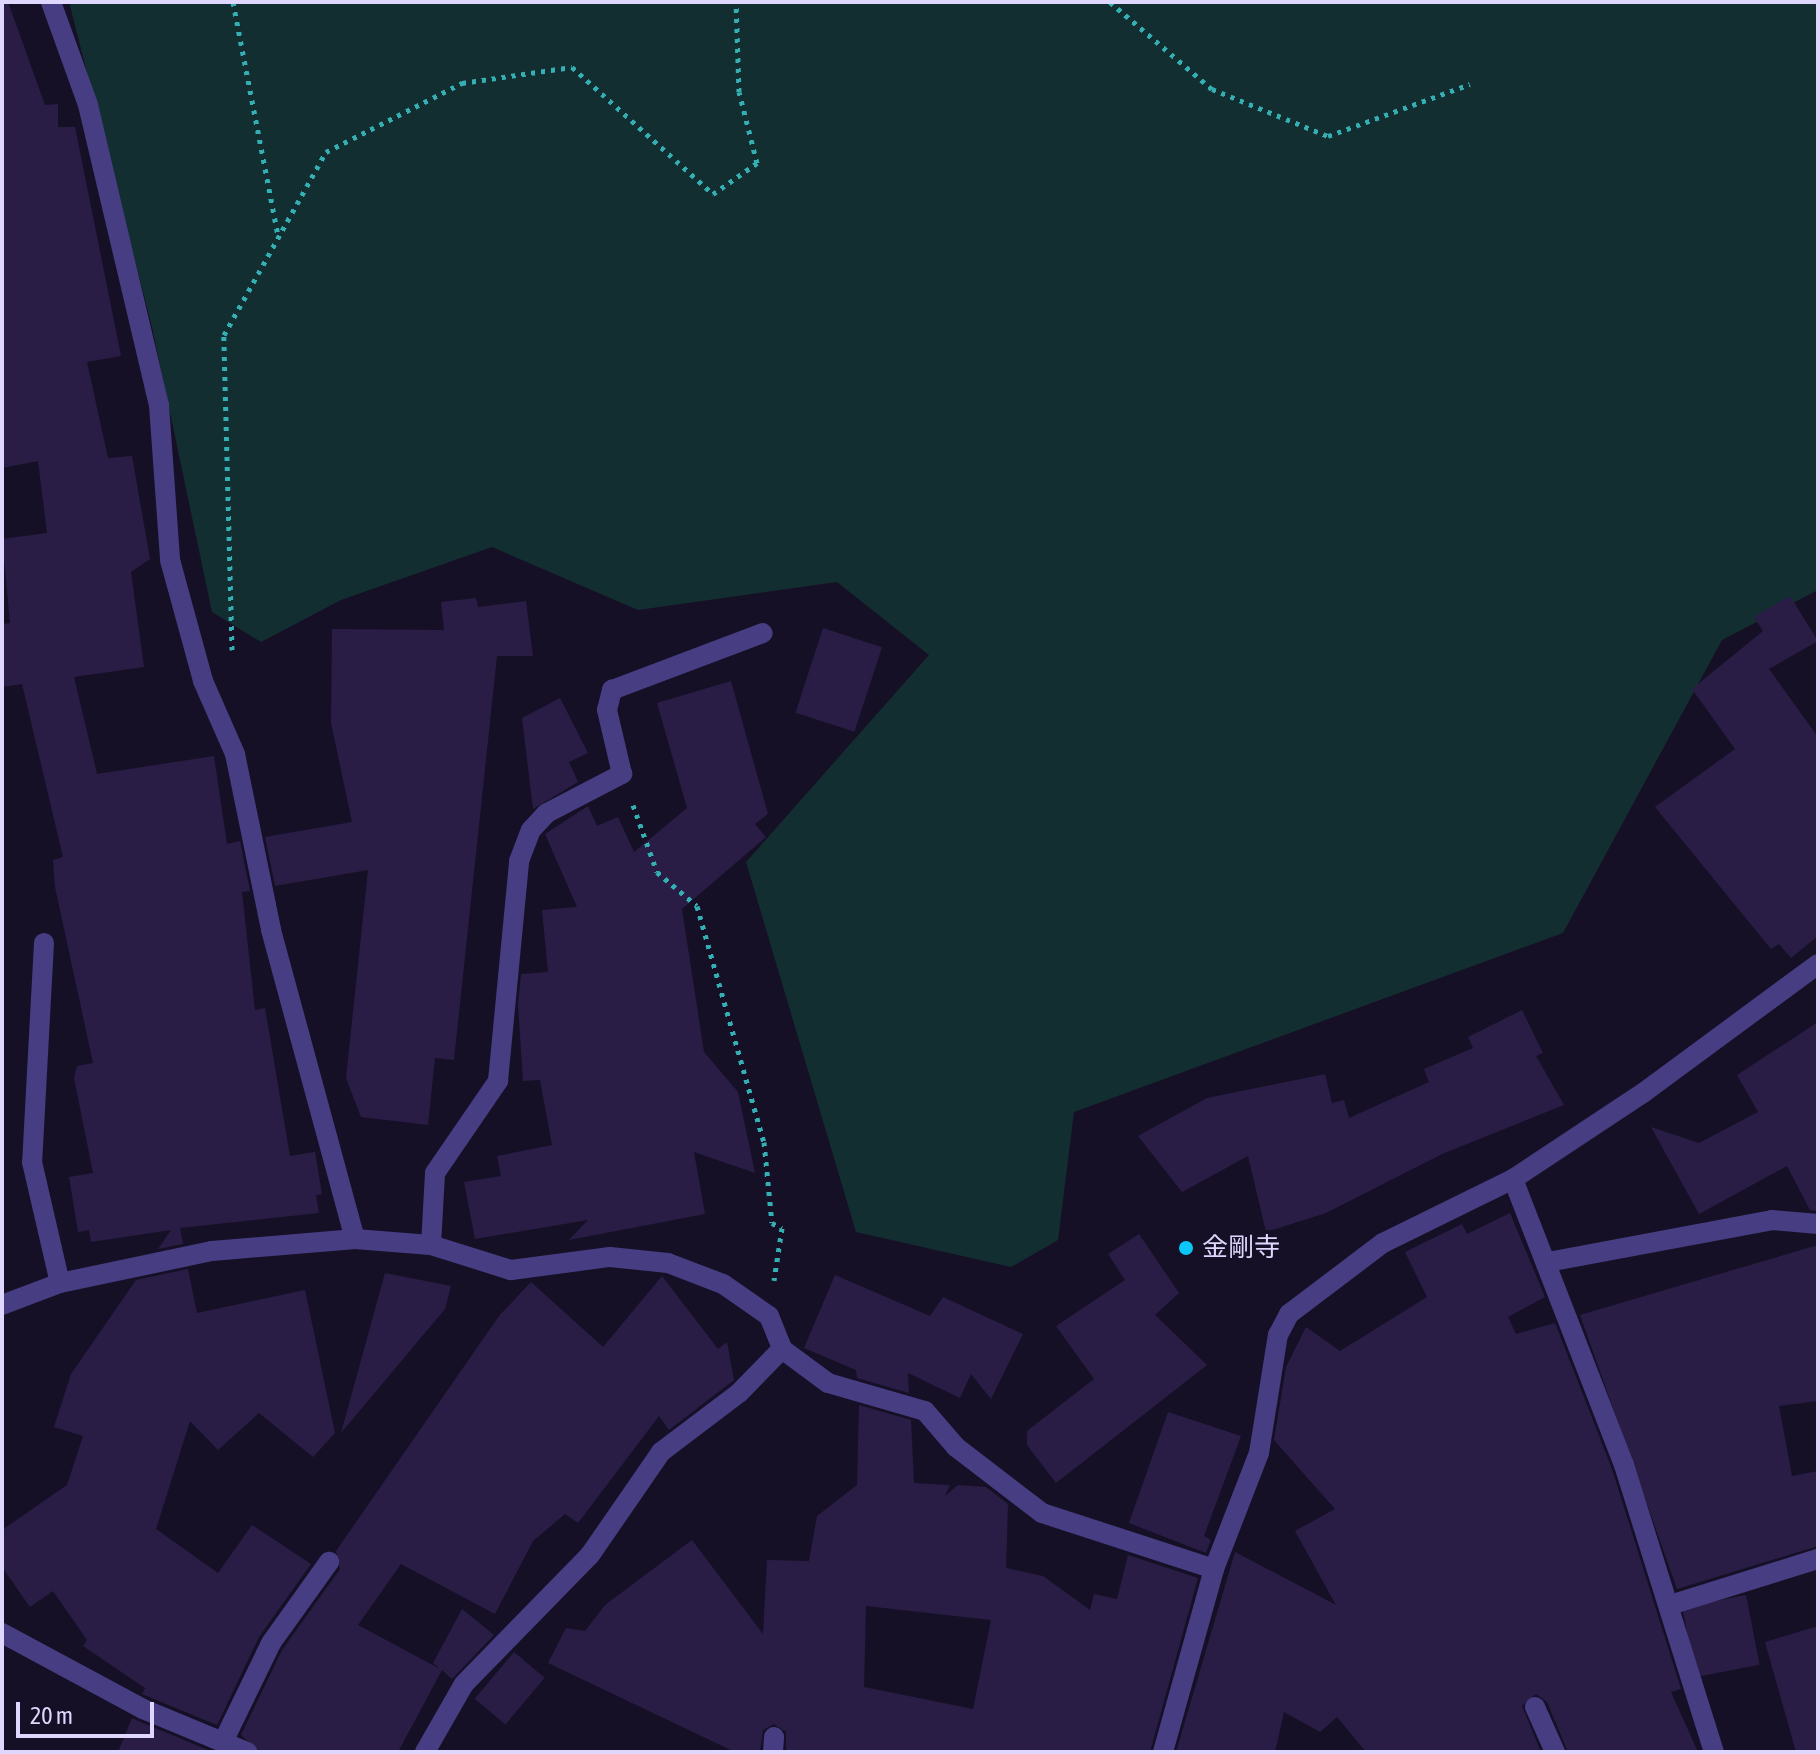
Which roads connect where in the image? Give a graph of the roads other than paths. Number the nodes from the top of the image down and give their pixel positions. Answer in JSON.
{"nodes":[{"id":1,"x":51,"y":2,"type":"edge"},
{"id":2,"x":763,"y":633,"type":"dead end"},
{"id":3,"x":44,"y":943,"type":"dead end"},
{"id":4,"x":1818,"y":964,"type":"edge"},
{"id":5,"x":1513,"y":1179,"type":"junction"},
{"id":6,"x":1818,"y":1224,"type":"edge"},
{"id":7,"x":355,"y":1239,"type":"junction"},
{"id":8,"x":431,"y":1245,"type":"junction"},
{"id":9,"x":1548,"y":1262,"type":"junction"},
{"id":10,"x":60,"y":1283,"type":"junction"},
{"id":11,"x":2,"y":1305,"type":"edge"},
{"id":12,"x":782,"y":1349,"type":"junction"},
{"id":13,"x":1818,"y":1559,"type":"edge"},
{"id":14,"x":329,"y":1562,"type":"dead end"},
{"id":15,"x":1214,"y":1569,"type":"junction"},
{"id":16,"x":1670,"y":1605,"type":"junction"},
{"id":17,"x":2,"y":1633,"type":"edge"},
{"id":18,"x":1535,"y":1707,"type":"dead end"},
{"id":19,"x":223,"y":1742,"type":"junction"},
{"id":20,"x":247,"y":1752,"type":"edge"},
{"id":21,"x":425,"y":1752,"type":"edge"},
{"id":22,"x":1163,"y":1752,"type":"edge"},
{"id":23,"x":1555,"y":1752,"type":"edge"},
{"id":24,"x":1714,"y":1752,"type":"edge"}],
"edges":[{"from":1,"to":7,"type":"street"},
{"from":2,"to":8,"type":"street"},
{"from":3,"to":10,"type":"street"},
{"from":4,"to":5,"type":"street"},
{"from":5,"to":9,"type":"street"},
{"from":5,"to":15,"type":"street"},
{"from":6,"to":9,"type":"street"},
{"from":7,"to":8,"type":"street"},
{"from":7,"to":10,"type":"street"},
{"from":8,"to":12,"type":"street"},
{"from":9,"to":16,"type":"street"},
{"from":10,"to":11,"type":"street"},
{"from":12,"to":15,"type":"street"},
{"from":12,"to":21,"type":"street"},
{"from":13,"to":16,"type":"street"},
{"from":14,"to":19,"type":"street"},
{"from":15,"to":22,"type":"street"},
{"from":16,"to":24,"type":"street"},
{"from":17,"to":19,"type":"street"},
{"from":18,"to":23,"type":"street"},
{"from":19,"to":20,"type":"street"}]}
